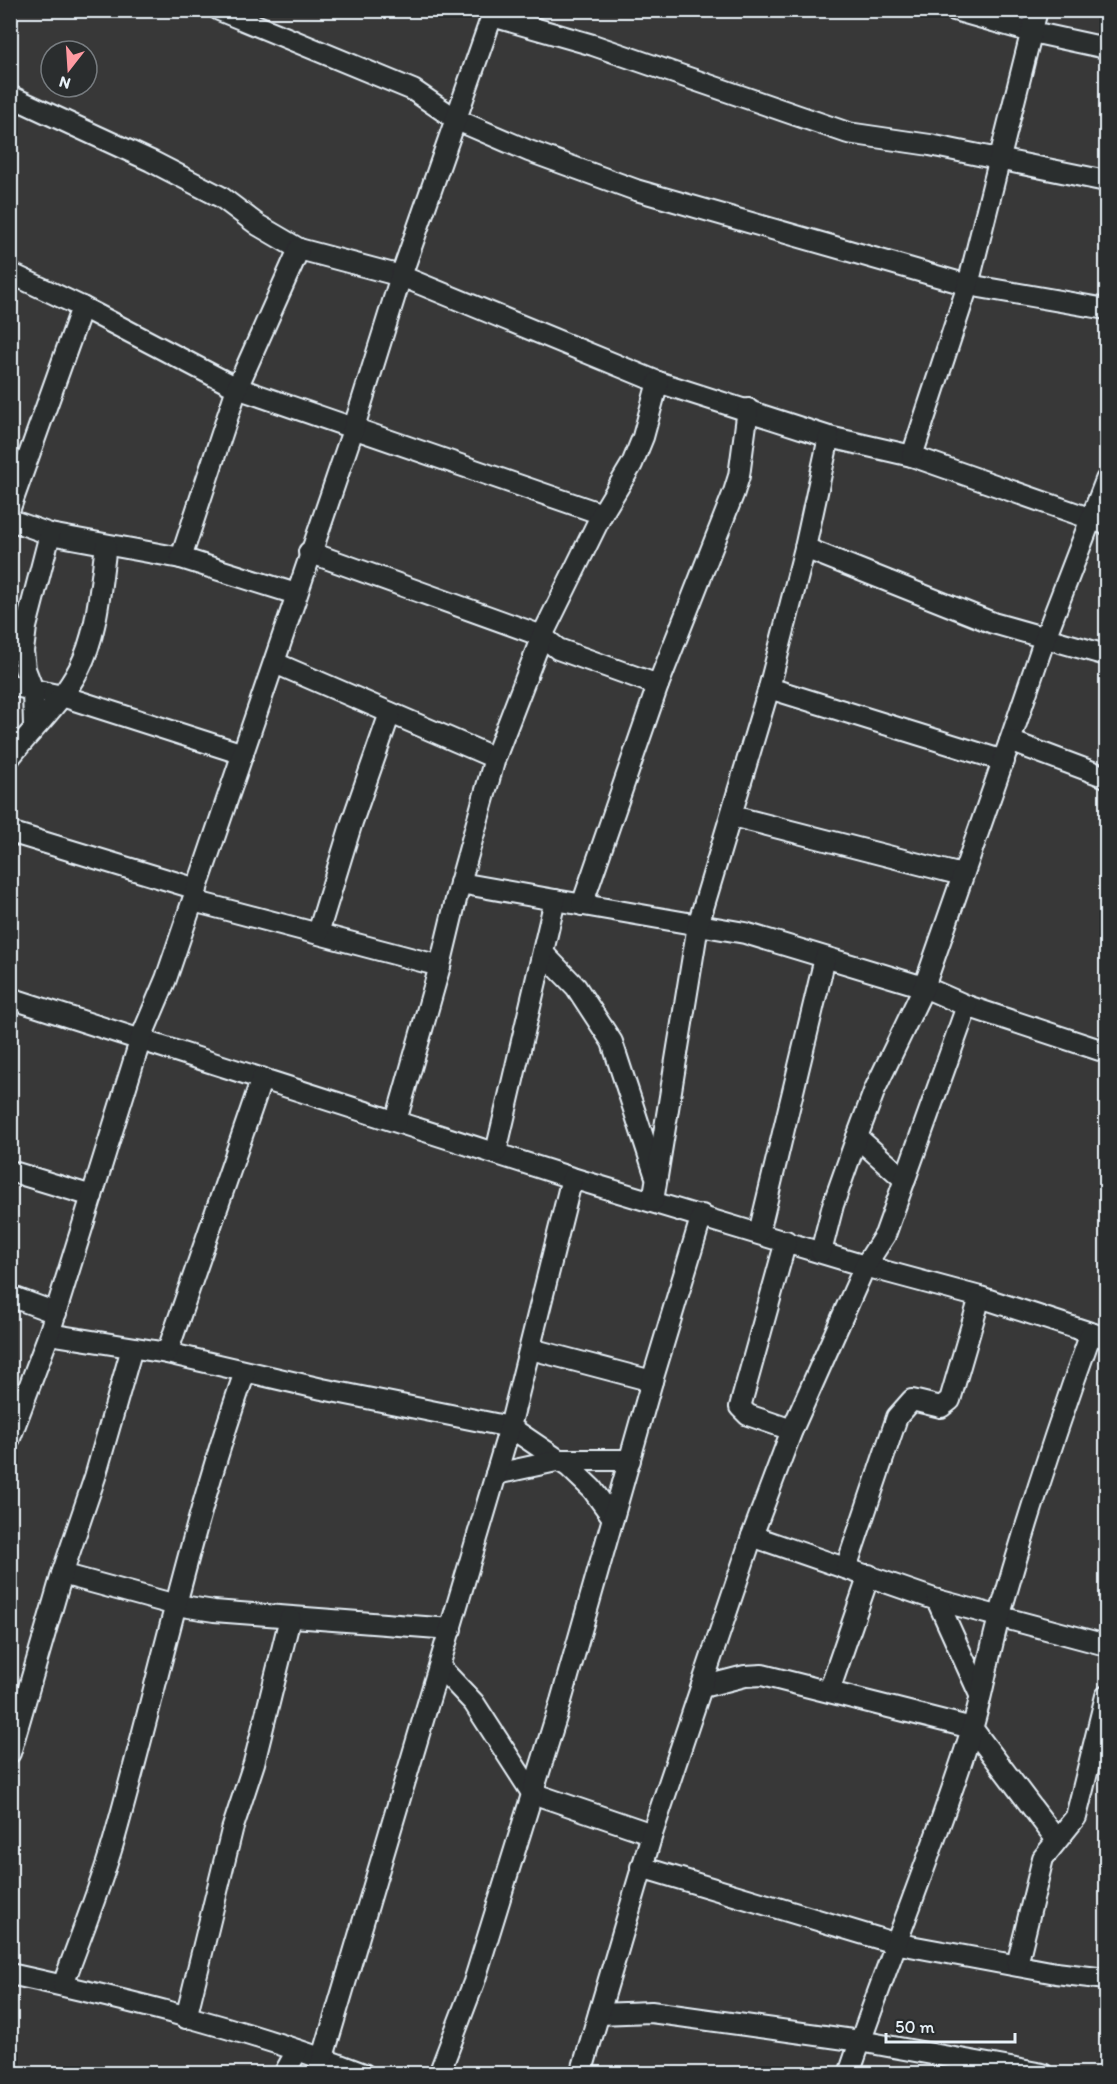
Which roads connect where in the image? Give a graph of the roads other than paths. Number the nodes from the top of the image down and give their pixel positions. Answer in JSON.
{"nodes":[{"id":1,"x":219,"y":10,"type":"edge"},
{"id":2,"x":954,"y":10,"type":"edge"},
{"id":3,"x":1037,"y":10,"type":"edge"},
{"id":4,"x":493,"y":13,"type":"edge"},
{"id":5,"x":1032,"y":33,"type":"junction"},
{"id":6,"x":1107,"y":48,"type":"edge"},
{"id":7,"x":10,"y":96,"type":"edge"},
{"id":8,"x":457,"y":120,"type":"junction"},
{"id":9,"x":999,"y":159,"type":"junction"},
{"id":10,"x":1107,"y":181,"type":"edge"},
{"id":11,"x":299,"y":249,"type":"junction"},
{"id":12,"x":10,"y":273,"type":"edge"},
{"id":13,"x":401,"y":276,"type":"junction"},
{"id":14,"x":968,"y":285,"type":"junction"},
{"id":15,"x":82,"y":306,"type":"junction"},
{"id":16,"x":1107,"y":309,"type":"edge"},
{"id":17,"x":658,"y":382,"type":"junction"},
{"id":18,"x":237,"y":388,"type":"junction"},
{"id":19,"x":748,"y":409,"type":"junction"},
{"id":20,"x":354,"y":427,"type":"junction"},
{"id":21,"x":829,"y":437,"type":"junction"},
{"id":22,"x":912,"y":456,"type":"junction"},
{"id":23,"x":1107,"y":480,"type":"edge"},
{"id":24,"x":10,"y":508,"type":"edge"},
{"id":25,"x":602,"y":514,"type":"junction"},
{"id":26,"x":10,"y":520,"type":"edge"},
{"id":27,"x":1099,"y":521,"type":"edge"},
{"id":28,"x":50,"y":534,"type":"junction"},
{"id":29,"x":106,"y":546,"type":"junction"},
{"id":30,"x":806,"y":548,"type":"junction"},
{"id":31,"x":309,"y":552,"type":"junction"},
{"id":32,"x":181,"y":558,"type":"junction"},
{"id":33,"x":296,"y":594,"type":"junction"},
{"id":34,"x":542,"y":636,"type":"junction"},
{"id":35,"x":1045,"y":638,"type":"junction"},
{"id":36,"x":1107,"y":655,"type":"edge"},
{"id":37,"x":274,"y":663,"type":"junction"},
{"id":38,"x":10,"y":685,"type":"edge"},
{"id":39,"x":658,"y":685,"type":"junction"},
{"id":40,"x":769,"y":688,"type":"junction"},
{"id":41,"x":33,"y":690,"type":"junction"},
{"id":42,"x":62,"y":696,"type":"junction"},
{"id":43,"x":390,"y":713,"type":"junction"},
{"id":44,"x":34,"y":726,"type":"junction"},
{"id":45,"x":1010,"y":741,"type":"junction"},
{"id":46,"x":243,"y":754,"type":"junction"},
{"id":47,"x":10,"y":757,"type":"edge"},
{"id":48,"x":495,"y":758,"type":"junction"},
{"id":49,"x":1004,"y":761,"type":"junction"},
{"id":50,"x":1107,"y":777,"type":"edge"},
{"id":51,"x":732,"y":816,"type":"junction"},
{"id":52,"x":10,"y":832,"type":"edge"},
{"id":53,"x":962,"y":875,"type":"junction"},
{"id":54,"x":460,"y":882,"type":"junction"},
{"id":55,"x":195,"y":895,"type":"junction"},
{"id":56,"x":555,"y":900,"type":"junction"},
{"id":57,"x":582,"y":905,"type":"junction"},
{"id":58,"x":698,"y":925,"type":"junction"},
{"id":59,"x":318,"y":933,"type":"junction"},
{"id":60,"x":543,"y":953,"type":"junction"},
{"id":61,"x":825,"y":958,"type":"junction"},
{"id":62,"x":440,"y":966,"type":"junction"},
{"id":63,"x":924,"y":987,"type":"junction"},
{"id":64,"x":10,"y":998,"type":"edge"},
{"id":65,"x":967,"y":1006,"type":"junction"},
{"id":66,"x":141,"y":1038,"type":"junction"},
{"id":67,"x":1107,"y":1052,"type":"edge"},
{"id":68,"x":262,"y":1078,"type":"junction"},
{"id":69,"x":396,"y":1121,"type":"junction"},
{"id":70,"x":857,"y":1137,"type":"junction"},
{"id":71,"x":496,"y":1152,"type":"junction"},
{"id":72,"x":10,"y":1171,"type":"edge"},
{"id":73,"x":572,"y":1178,"type":"junction"},
{"id":74,"x":657,"y":1179,"type":"junction"},
{"id":75,"x":905,"y":1180,"type":"junction"},
{"id":76,"x":92,"y":1196,"type":"junction"},
{"id":77,"x":653,"y":1201,"type":"junction"},
{"id":78,"x":702,"y":1215,"type":"junction"},
{"id":79,"x":759,"y":1233,"type":"junction"},
{"id":80,"x":786,"y":1241,"type":"junction"},
{"id":81,"x":821,"y":1252,"type":"junction"},
{"id":82,"x":865,"y":1266,"type":"junction"},
{"id":83,"x":10,"y":1296,"type":"edge"},
{"id":84,"x":980,"y":1297,"type":"junction"},
{"id":85,"x":56,"y":1313,"type":"junction"},
{"id":86,"x":49,"y":1334,"type":"junction"},
{"id":87,"x":1099,"y":1335,"type":"edge"},
{"id":88,"x":132,"y":1348,"type":"junction"},
{"id":89,"x":531,"y":1349,"type":"junction"},
{"id":90,"x":167,"y":1353,"type":"junction"},
{"id":91,"x":245,"y":1372,"type":"junction"},
{"id":92,"x":652,"y":1381,"type":"junction"},
{"id":93,"x":510,"y":1427,"type":"junction"},
{"id":94,"x":792,"y":1430,"type":"junction"},
{"id":95,"x":12,"y":1431,"type":"edge"},
{"id":96,"x":561,"y":1460,"type":"junction"},
{"id":97,"x":630,"y":1460,"type":"junction"},
{"id":98,"x":496,"y":1474,"type":"junction"},
{"id":99,"x":613,"y":1518,"type":"junction"},
{"id":100,"x":752,"y":1536,"type":"junction"},
{"id":101,"x":846,"y":1568,"type":"junction"},
{"id":102,"x":62,"y":1574,"type":"junction"},
{"id":103,"x":869,"y":1575,"type":"junction"},
{"id":104,"x":937,"y":1600,"type":"junction"},
{"id":105,"x":176,"y":1605,"type":"junction"},
{"id":106,"x":290,"y":1618,"type":"junction"},
{"id":107,"x":999,"y":1618,"type":"junction"},
{"id":108,"x":451,"y":1629,"type":"junction"},
{"id":109,"x":1107,"y":1645,"type":"edge"},
{"id":110,"x":440,"y":1667,"type":"junction"},
{"id":111,"x":702,"y":1687,"type":"junction"},
{"id":112,"x":829,"y":1691,"type":"junction"},
{"id":113,"x":980,"y":1695,"type":"junction"},
{"id":114,"x":1107,"y":1696,"type":"edge"},
{"id":115,"x":972,"y":1728,"type":"junction"},
{"id":116,"x":10,"y":1754,"type":"edge"},
{"id":117,"x":532,"y":1793,"type":"junction"},
{"id":118,"x":652,"y":1834,"type":"junction"},
{"id":119,"x":1056,"y":1839,"type":"junction"},
{"id":120,"x":641,"y":1868,"type":"junction"},
{"id":121,"x":894,"y":1943,"type":"junction"},
{"id":122,"x":1017,"y":1965,"type":"junction"},
{"id":123,"x":10,"y":1974,"type":"edge"},
{"id":124,"x":1107,"y":1979,"type":"edge"},
{"id":125,"x":63,"y":1986,"type":"junction"},
{"id":126,"x":599,"y":2014,"type":"junction"},
{"id":127,"x":186,"y":2018,"type":"junction"},
{"id":128,"x":860,"y":2041,"type":"junction"},
{"id":129,"x":297,"y":2051,"type":"junction"},
{"id":130,"x":320,"y":2066,"type":"edge"},
{"id":131,"x":284,"y":2073,"type":"edge"},
{"id":132,"x":364,"y":2073,"type":"edge"},
{"id":133,"x":439,"y":2073,"type":"edge"},
{"id":134,"x":581,"y":2073,"type":"edge"},
{"id":135,"x":849,"y":2073,"type":"edge"},
{"id":136,"x":1043,"y":2073,"type":"edge"}],
"edges":[{"from":1,"to":8,"type":"street"},
{"from":2,"to":5,"type":"street"},
{"from":3,"to":5,"type":"street"},
{"from":4,"to":8,"type":"street"},
{"from":4,"to":9,"type":"street"},
{"from":5,"to":6,"type":"street"},
{"from":5,"to":9,"type":"street"},
{"from":7,"to":11,"type":"street"},
{"from":8,"to":13,"type":"street"},
{"from":8,"to":14,"type":"street"},
{"from":9,"to":10,"type":"street"},
{"from":9,"to":14,"type":"street"},
{"from":11,"to":13,"type":"street"},
{"from":11,"to":18,"type":"street"},
{"from":12,"to":15,"type":"street"},
{"from":13,"to":17,"type":"street"},
{"from":13,"to":20,"type":"street"},
{"from":14,"to":16,"type":"street"},
{"from":14,"to":22,"type":"street"},
{"from":15,"to":18,"type":"street"},
{"from":15,"to":24,"type":"street"},
{"from":17,"to":19,"type":"street"},
{"from":17,"to":25,"type":"street"},
{"from":18,"to":20,"type":"street"},
{"from":18,"to":32,"type":"street"},
{"from":19,"to":21,"type":"street"},
{"from":19,"to":39,"type":"street"},
{"from":20,"to":25,"type":"street"},
{"from":20,"to":31,"type":"street"},
{"from":21,"to":22,"type":"street"},
{"from":21,"to":30,"type":"street"},
{"from":22,"to":27,"type":"street"},
{"from":23,"to":27,"type":"street"},
{"from":25,"to":34,"type":"street"},
{"from":26,"to":28,"type":"street"},
{"from":27,"to":35,"type":"street"},
{"from":28,"to":29,"type":"street"},
{"from":28,"to":41,"type":"street"},
{"from":29,"to":32,"type":"street"},
{"from":29,"to":42,"type":"street"},
{"from":30,"to":35,"type":"street"},
{"from":30,"to":40,"type":"street"},
{"from":31,"to":33,"type":"street"},
{"from":31,"to":34,"type":"street"},
{"from":32,"to":33,"type":"street"},
{"from":33,"to":37,"type":"street"},
{"from":34,"to":39,"type":"street"},
{"from":34,"to":48,"type":"street"},
{"from":35,"to":36,"type":"street"},
{"from":35,"to":45,"type":"street"},
{"from":37,"to":43,"type":"street"},
{"from":37,"to":46,"type":"street"},
{"from":38,"to":41,"type":"street"},
{"from":39,"to":57,"type":"street"},
{"from":40,"to":49,"type":"street"},
{"from":40,"to":51,"type":"street"},
{"from":41,"to":42,"type":"street"},
{"from":41,"to":44,"type":"street"},
{"from":42,"to":44,"type":"street"},
{"from":42,"to":46,"type":"street"},
{"from":43,"to":48,"type":"street"},
{"from":43,"to":59,"type":"street"},
{"from":44,"to":47,"type":"street"},
{"from":45,"to":49,"type":"street"},
{"from":45,"to":50,"type":"street"},
{"from":46,"to":55,"type":"street"},
{"from":48,"to":54,"type":"street"},
{"from":49,"to":53,"type":"street"},
{"from":51,"to":53,"type":"street"},
{"from":51,"to":58,"type":"street"},
{"from":52,"to":55,"type":"street"},
{"from":53,"to":63,"type":"street"},
{"from":54,"to":56,"type":"street"},
{"from":54,"to":62,"type":"street"},
{"from":55,"to":59,"type":"street"},
{"from":55,"to":66,"type":"street"},
{"from":56,"to":57,"type":"street"},
{"from":56,"to":60,"type":"street"},
{"from":57,"to":58,"type":"street"},
{"from":58,"to":61,"type":"street"},
{"from":58,"to":74,"type":"street"},
{"from":59,"to":62,"type":"street"},
{"from":60,"to":71,"type":"street"},
{"from":60,"to":74,"type":"street"},
{"from":61,"to":63,"type":"street"},
{"from":61,"to":79,"type":"street"},
{"from":62,"to":69,"type":"street"},
{"from":63,"to":65,"type":"street"},
{"from":63,"to":70,"type":"street"},
{"from":64,"to":66,"type":"street"},
{"from":65,"to":67,"type":"street"},
{"from":65,"to":75,"type":"street"},
{"from":66,"to":68,"type":"street"},
{"from":66,"to":76,"type":"street"},
{"from":68,"to":69,"type":"street"},
{"from":68,"to":90,"type":"street"},
{"from":69,"to":71,"type":"street"},
{"from":70,"to":75,"type":"street"},
{"from":70,"to":81,"type":"street"},
{"from":71,"to":73,"type":"street"},
{"from":72,"to":76,"type":"street"},
{"from":73,"to":77,"type":"street"},
{"from":73,"to":89,"type":"street"},
{"from":74,"to":77,"type":"street"},
{"from":75,"to":82,"type":"street"},
{"from":76,"to":85,"type":"street"},
{"from":77,"to":78,"type":"street"},
{"from":78,"to":79,"type":"street"},
{"from":78,"to":92,"type":"street"},
{"from":79,"to":80,"type":"street"},
{"from":80,"to":81,"type":"street"},
{"from":80,"to":94,"type":"street"},
{"from":81,"to":82,"type":"street"},
{"from":82,"to":84,"type":"street"},
{"from":82,"to":94,"type":"street"},
{"from":83,"to":85,"type":"street"},
{"from":84,"to":87,"type":"street"},
{"from":84,"to":101,"type":"street"},
{"from":85,"to":86,"type":"street"},
{"from":86,"to":88,"type":"street"},
{"from":86,"to":95,"type":"street"},
{"from":87,"to":107,"type":"street"},
{"from":88,"to":90,"type":"street"},
{"from":88,"to":102,"type":"street"},
{"from":89,"to":92,"type":"street"},
{"from":89,"to":93,"type":"street"},
{"from":90,"to":91,"type":"street"},
{"from":91,"to":93,"type":"street"},
{"from":91,"to":105,"type":"street"},
{"from":92,"to":97,"type":"street"},
{"from":93,"to":96,"type":"street"},
{"from":93,"to":98,"type":"street"},
{"from":94,"to":100,"type":"street"},
{"from":96,"to":97,"type":"street"},
{"from":96,"to":98,"type":"street"},
{"from":96,"to":99,"type":"street"},
{"from":97,"to":99,"type":"street"},
{"from":98,"to":108,"type":"street"},
{"from":99,"to":117,"type":"street"},
{"from":100,"to":101,"type":"street"},
{"from":100,"to":111,"type":"street"},
{"from":101,"to":103,"type":"street"},
{"from":102,"to":105,"type":"street"},
{"from":102,"to":116,"type":"street"},
{"from":103,"to":104,"type":"street"},
{"from":103,"to":112,"type":"street"},
{"from":104,"to":107,"type":"street"},
{"from":104,"to":113,"type":"street"},
{"from":105,"to":106,"type":"street"},
{"from":105,"to":125,"type":"street"},
{"from":106,"to":108,"type":"street"},
{"from":106,"to":127,"type":"street"},
{"from":107,"to":109,"type":"street"},
{"from":107,"to":113,"type":"street"},
{"from":108,"to":110,"type":"street"},
{"from":110,"to":117,"type":"street"},
{"from":110,"to":130,"type":"street"},
{"from":111,"to":112,"type":"street"},
{"from":111,"to":118,"type":"street"},
{"from":112,"to":115,"type":"street"},
{"from":113,"to":115,"type":"street"},
{"from":114,"to":119,"type":"street"},
{"from":115,"to":119,"type":"street"},
{"from":115,"to":121,"type":"street"},
{"from":117,"to":118,"type":"street"},
{"from":117,"to":133,"type":"street"},
{"from":118,"to":120,"type":"street"},
{"from":119,"to":122,"type":"street"},
{"from":120,"to":121,"type":"street"},
{"from":120,"to":126,"type":"street"},
{"from":121,"to":122,"type":"street"},
{"from":121,"to":128,"type":"street"},
{"from":122,"to":124,"type":"street"},
{"from":123,"to":125,"type":"street"},
{"from":125,"to":127,"type":"street"},
{"from":126,"to":128,"type":"street"},
{"from":126,"to":134,"type":"street"},
{"from":127,"to":129,"type":"street"},
{"from":128,"to":135,"type":"street"},
{"from":128,"to":136,"type":"street"},
{"from":129,"to":130,"type":"street"},
{"from":129,"to":131,"type":"street"},
{"from":130,"to":132,"type":"street"}]}
